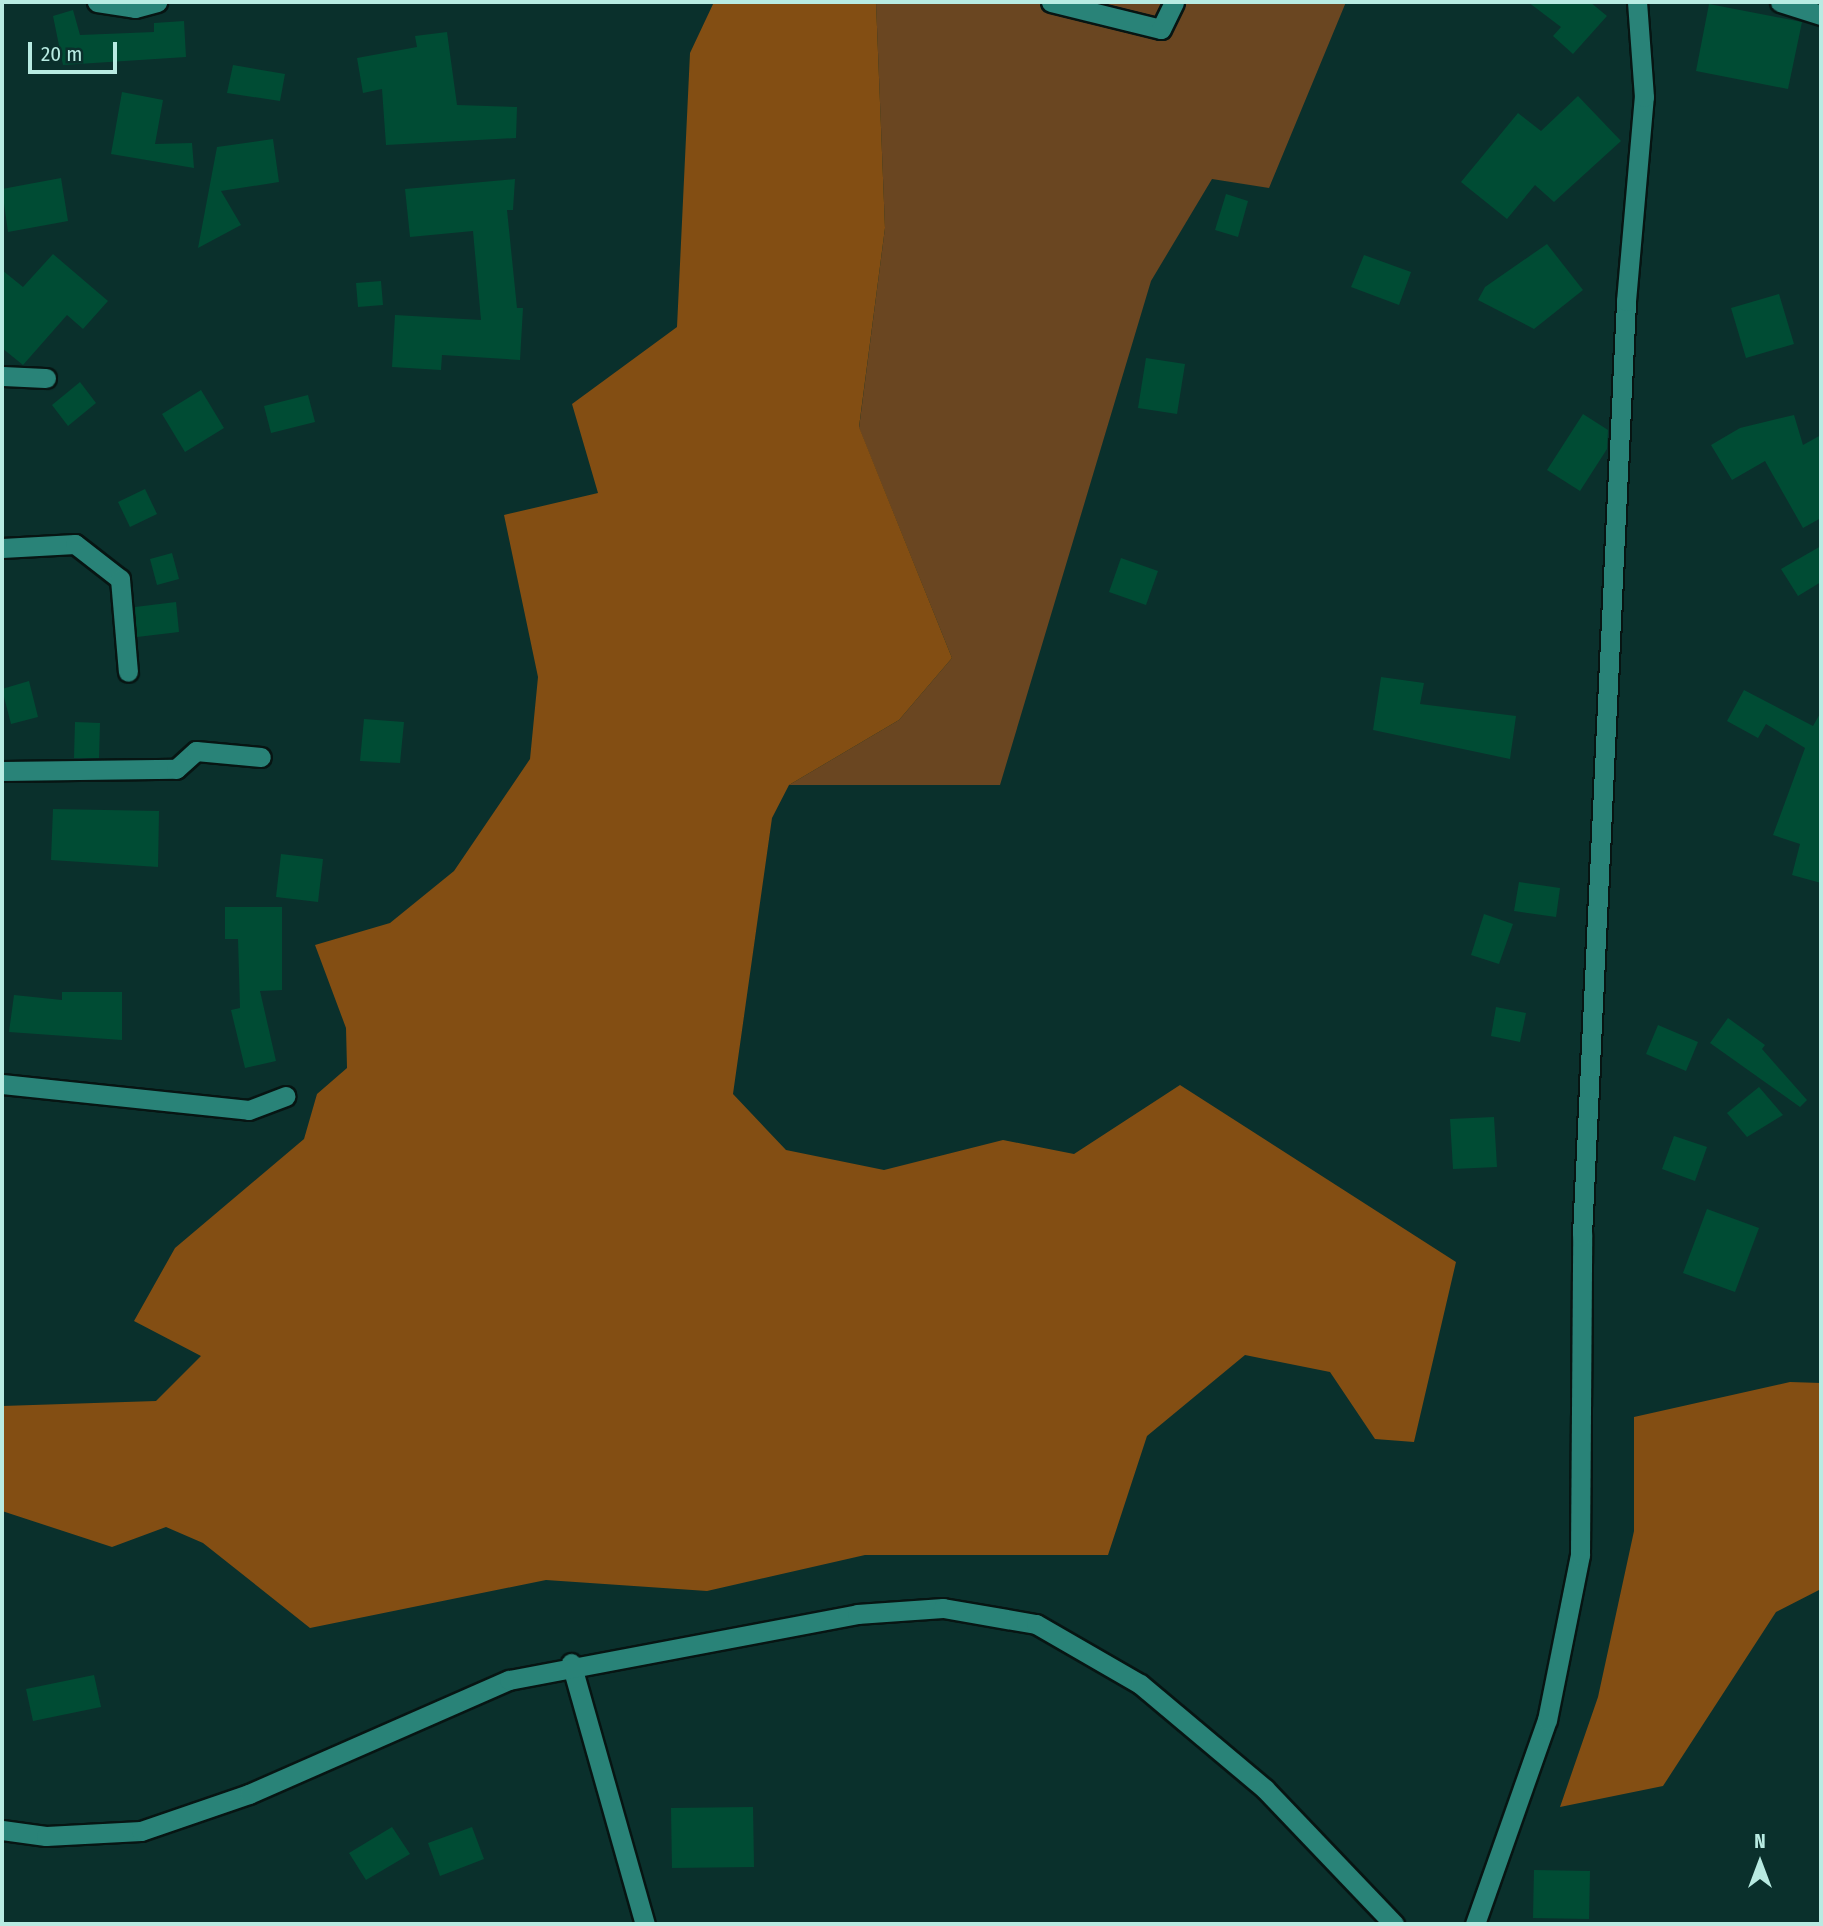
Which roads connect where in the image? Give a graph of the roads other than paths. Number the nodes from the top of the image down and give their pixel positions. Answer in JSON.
{"nodes":[{"id":1,"x":97,"y":2,"type":"edge"},
{"id":2,"x":156,"y":2,"type":"edge"},
{"id":3,"x":1051,"y":2,"type":"edge"},
{"id":4,"x":1174,"y":2,"type":"edge"},
{"id":5,"x":1637,"y":2,"type":"edge"},
{"id":6,"x":1780,"y":2,"type":"edge"},
{"id":7,"x":1821,"y":15,"type":"edge"},
{"id":8,"x":2,"y":376,"type":"edge"},
{"id":9,"x":46,"y":377,"type":"dead end"},
{"id":10,"x":2,"y":548,"type":"edge"},
{"id":11,"x":128,"y":672,"type":"dead end"},
{"id":12,"x":261,"y":757,"type":"dead end"},
{"id":13,"x":2,"y":771,"type":"edge"},
{"id":14,"x":2,"y":1084,"type":"edge"},
{"id":15,"x":285,"y":1096,"type":"dead end"},
{"id":16,"x":572,"y":1663,"type":"junction"},
{"id":17,"x":2,"y":1830,"type":"edge"},
{"id":18,"x":645,"y":1924,"type":"edge"},
{"id":19,"x":1394,"y":1924,"type":"edge"},
{"id":20,"x":1475,"y":1924,"type":"edge"}],
"edges":[{"from":1,"to":2,"type":"street"},
{"from":3,"to":4,"type":"street"},
{"from":5,"to":20,"type":"street"},
{"from":6,"to":7,"type":"street"},
{"from":8,"to":9,"type":"street"},
{"from":10,"to":11,"type":"street"},
{"from":12,"to":13,"type":"street"},
{"from":14,"to":15,"type":"street"},
{"from":16,"to":17,"type":"street"},
{"from":16,"to":18,"type":"street"},
{"from":16,"to":19,"type":"street"}]}
